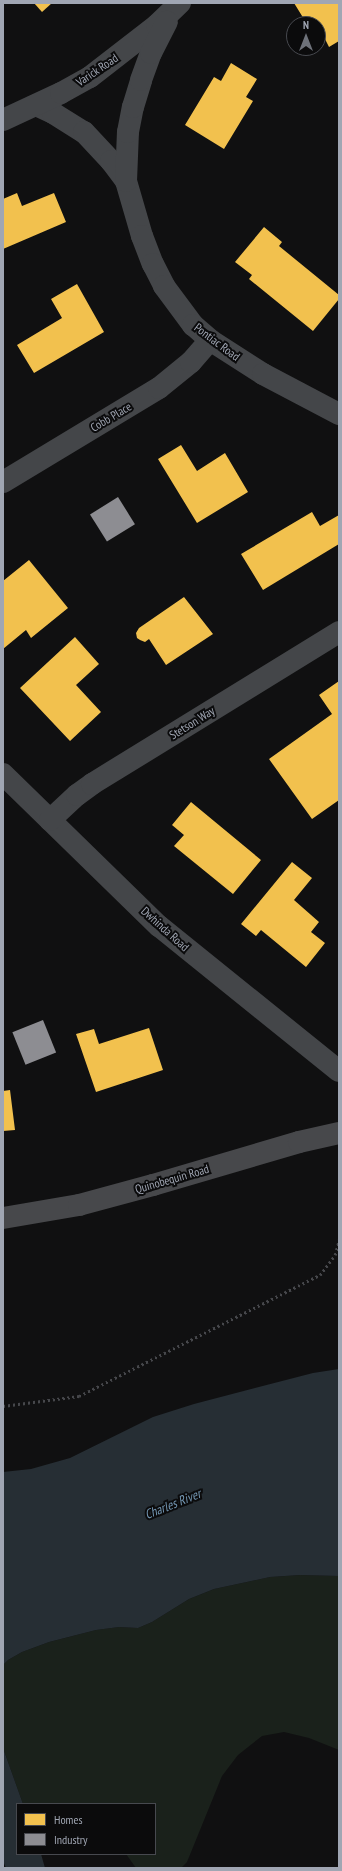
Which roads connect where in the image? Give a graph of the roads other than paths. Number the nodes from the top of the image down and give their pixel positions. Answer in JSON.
{"nodes":[{"id":1,"x":178,"y":5,"type":"edge"},
{"id":2,"x":36,"y":105,"type":"junction"},
{"id":3,"x":3,"y":120,"type":"edge"},
{"id":4,"x":126,"y":181,"type":"junction"},
{"id":5,"x":210,"y":340,"type":"junction"},
{"id":6,"x":339,"y":414,"type":"edge"},
{"id":7,"x":3,"y":482,"type":"edge"},
{"id":8,"x":339,"y":632,"type":"edge"},
{"id":9,"x":3,"y":774,"type":"edge"},
{"id":10,"x":50,"y":820,"type":"junction"},
{"id":11,"x":339,"y":1071,"type":"edge"},
{"id":12,"x":339,"y":1133,"type":"edge"},
{"id":13,"x":3,"y":1218,"type":"edge"}],
"edges":[{"from":1,"to":2,"type":"street","name":"Varick Road"},
{"from":1,"to":4,"type":"street","name":"Pontiac Road"},
{"from":2,"to":3,"type":"street","name":"Varick Road"},
{"from":2,"to":4,"type":"street","name":"Pontiac Road"},
{"from":4,"to":5,"type":"street","name":"Pontiac Road"},
{"from":5,"to":6,"type":"street","name":"Pontiac Road"},
{"from":5,"to":7,"type":"street","name":"Cobb Place"},
{"from":8,"to":10,"type":"street","name":"Stetson Way"},
{"from":9,"to":10,"type":"street","name":"Dwhinda Road"},
{"from":10,"to":11,"type":"street","name":"Dwhinda Road"},
{"from":12,"to":13,"type":"main road","name":"Quinobequin Road"}]}
